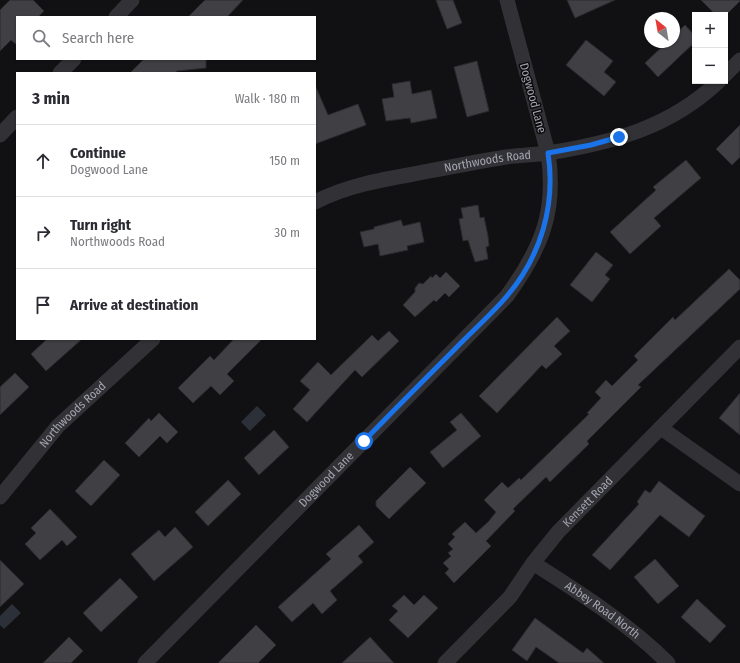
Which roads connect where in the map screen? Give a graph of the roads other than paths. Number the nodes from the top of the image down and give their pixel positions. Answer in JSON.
{"nodes":[{"id":1,"x":132,"y":0,"type":"edge"},
{"id":2,"x":507,"y":0,"type":"edge"},
{"id":3,"x":117,"y":16,"type":"edge"},
{"id":4,"x":73,"y":60,"type":"edge"},
{"id":5,"x":740,"y":60,"type":"edge"},
{"id":6,"x":61,"y":72,"type":"edge"},
{"id":7,"x":728,"y":72,"type":"edge"},
{"id":8,"x":715,"y":84,"type":"edge"},
{"id":9,"x":16,"y":118,"type":"edge"},
{"id":10,"x":0,"y":134,"type":"edge"},
{"id":11,"x":548,"y":153,"type":"junction"},
{"id":12,"x":316,"y":202,"type":"edge"},
{"id":13,"x":152,"y":340,"type":"edge"},
{"id":14,"x":740,"y":347,"type":"edge"},
{"id":15,"x":661,"y":428,"type":"junction"},
{"id":16,"x":740,"y":484,"type":"edge"},
{"id":17,"x":0,"y":497,"type":"edge"},
{"id":18,"x":533,"y":563,"type":"junction"},
{"id":19,"x":145,"y":663,"type":"edge"},
{"id":20,"x":445,"y":663,"type":"edge"},
{"id":21,"x":668,"y":663,"type":"edge"}],
"edges":[{"from":1,"to":3,"type":"street"},
{"from":2,"to":11,"type":"street","name":"Dogwood Lane"},
{"from":4,"to":6,"type":"street"},
{"from":5,"to":7,"type":"street"},
{"from":8,"to":11,"type":"street","name":"Northwoods Road"},
{"from":9,"to":10,"type":"street"},
{"from":11,"to":12,"type":"street","name":"Northwoods Road"},
{"from":11,"to":19,"type":"street","name":"Dogwood Lane"},
{"from":13,"to":17,"type":"street","name":"Northwoods Road"},
{"from":14,"to":15,"type":"street","name":"Kensett Road"},
{"from":15,"to":16,"type":"street"},
{"from":15,"to":18,"type":"street","name":"Kensett Road"},
{"from":18,"to":20,"type":"street","name":"Kensett Road"},
{"from":18,"to":21,"type":"street","name":"Abbey Road North"}]}
